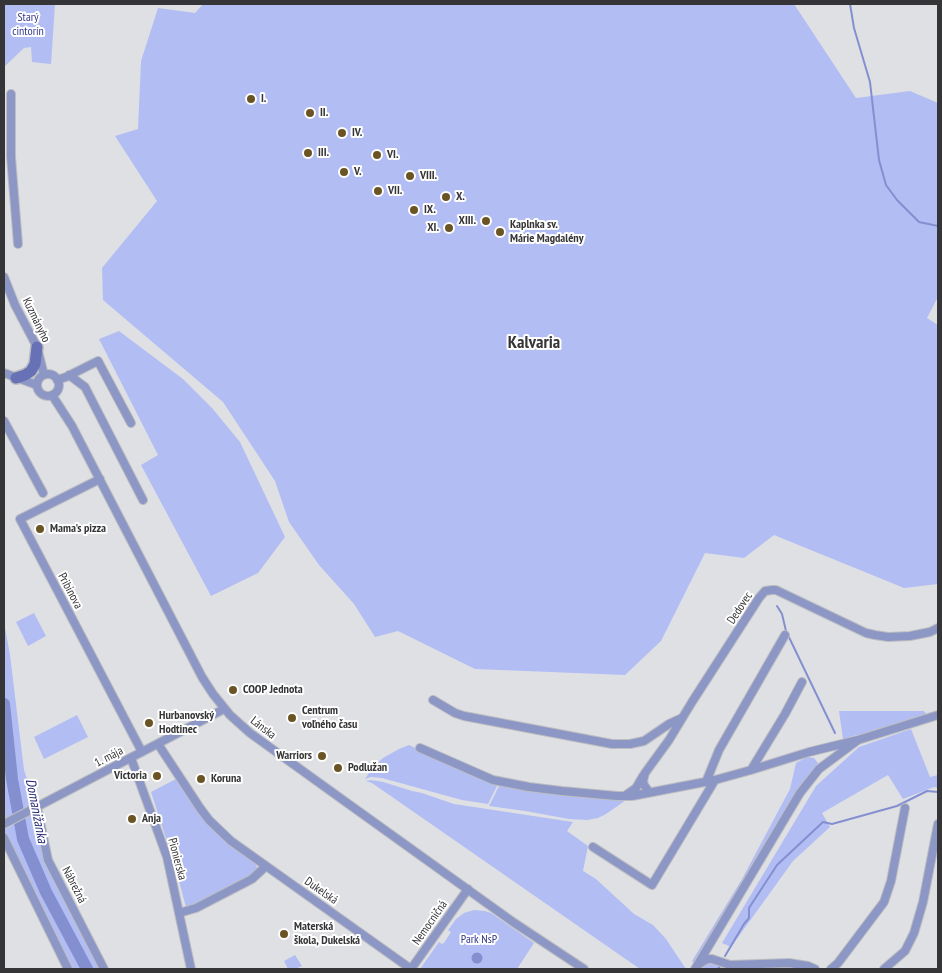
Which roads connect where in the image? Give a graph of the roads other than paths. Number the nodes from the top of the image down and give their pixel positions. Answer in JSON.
{"nodes":[{"id":1,"x":11,"y":94,"type":"dead end"},
{"id":2,"x":18,"y":244,"type":"dead end"},
{"id":3,"x":4,"y":277,"type":"edge"},
{"id":4,"x":37,"y":347,"type":"junction"},
{"id":5,"x":4,"y":373,"type":"edge"},
{"id":6,"x":44,"y":375,"type":"junction"},
{"id":7,"x":69,"y":375,"type":"junction"},
{"id":8,"x":16,"y":378,"type":"junction"},
{"id":9,"x":58,"y":380,"type":"junction"},
{"id":10,"x":37,"y":386,"type":"junction"},
{"id":11,"x":52,"y":395,"type":"junction"},
{"id":12,"x":4,"y":421,"type":"edge"},
{"id":13,"x":131,"y":423,"type":"dead end"},
{"id":14,"x":100,"y":479,"type":"junction"},
{"id":15,"x":43,"y":492,"type":"dead end"},
{"id":16,"x":143,"y":500,"type":"dead end"},
{"id":17,"x":938,"y":628,"type":"edge"},
{"id":18,"x":785,"y":635,"type":"dead end"},
{"id":19,"x":802,"y":682,"type":"dead end"},
{"id":20,"x":433,"y":700,"type":"dead end"},
{"id":21,"x":224,"y":709,"type":"junction"},
{"id":22,"x":938,"y":715,"type":"edge"},
{"id":23,"x":682,"y":718,"type":"junction"},
{"id":24,"x":858,"y":740,"type":"junction"},
{"id":25,"x":158,"y":744,"type":"junction"},
{"id":26,"x":420,"y":748,"type":"dead end"},
{"id":27,"x":142,"y":752,"type":"junction"},
{"id":28,"x":809,"y":752,"type":"junction"},
{"id":29,"x":131,"y":758,"type":"junction"},
{"id":30,"x":820,"y":769,"type":"junction"},
{"id":31,"x":751,"y":770,"type":"junction"},
{"id":32,"x":645,"y":773,"type":"junction"},
{"id":33,"x":715,"y":780,"type":"junction"},
{"id":34,"x":706,"y":782,"type":"junction"},
{"id":35,"x":649,"y":792,"type":"junction"},
{"id":36,"x":617,"y":796,"type":"junction"},
{"id":37,"x":37,"y":807,"type":"junction"},
{"id":38,"x":905,"y":808,"type":"dead end"},
{"id":39,"x":4,"y":824,"type":"edge"},
{"id":40,"x":938,"y":824,"type":"edge"},
{"id":41,"x":4,"y":838,"type":"edge"},
{"id":42,"x":594,"y":847,"type":"dead end"},
{"id":43,"x":266,"y":866,"type":"junction"},
{"id":44,"x":468,"y":889,"type":"junction"},
{"id":45,"x":182,"y":912,"type":"junction"},
{"id":46,"x":837,"y":966,"type":"edge"},
{"id":47,"x":777,"y":967,"type":"edge"},
{"id":48,"x":696,"y":968,"type":"edge"},
{"id":49,"x":68,"y":969,"type":"edge"},
{"id":50,"x":104,"y":969,"type":"edge"},
{"id":51,"x":191,"y":969,"type":"edge"},
{"id":52,"x":411,"y":969,"type":"edge"},
{"id":53,"x":584,"y":969,"type":"edge"},
{"id":54,"x":815,"y":969,"type":"edge"},
{"id":55,"x":830,"y":969,"type":"edge"},
{"id":56,"x":884,"y":969,"type":"edge"}],
"edges":[{"from":1,"to":2,"type":"street"},
{"from":3,"to":4,"type":"street","name":"Kuzmányho"},
{"from":4,"to":6,"type":"street","name":"Kuzmányho"},
{"from":4,"to":8,"type":"street"},
{"from":5,"to":8,"type":"street"},
{"from":6,"to":9,"type":"street"},
{"from":6,"to":10,"type":"street"},
{"from":7,"to":9,"type":"street"},
{"from":7,"to":13,"type":"street"},
{"from":7,"to":16,"type":"street"},
{"from":8,"to":10,"type":"street"},
{"from":9,"to":11,"type":"street"},
{"from":10,"to":11,"type":"street"},
{"from":11,"to":14,"type":"street","name":"Lánska"},
{"from":12,"to":15,"type":"street"},
{"from":14,"to":21,"type":"street","name":"Lánska"},
{"from":14,"to":27,"type":"street","name":"Pribinova"},
{"from":17,"to":23,"type":"street","name":"Dedovec"},
{"from":18,"to":34,"type":"street"},
{"from":19,"to":31,"type":"street"},
{"from":20,"to":23,"type":"street"},
{"from":21,"to":25,"type":"street","name":"1. mája"},
{"from":21,"to":44,"type":"street","name":"Lánska"},
{"from":22,"to":24,"type":"street"},
{"from":23,"to":32,"type":"street","name":"Dedovec"},
{"from":24,"to":28,"type":"street"},
{"from":24,"to":30,"type":"street"},
{"from":25,"to":27,"type":"street","name":"1. mája"},
{"from":25,"to":43,"type":"street","name":"Dukelská"},
{"from":26,"to":36,"type":"street"},
{"from":27,"to":29,"type":"street","name":"1. mája"},
{"from":28,"to":30,"type":"street"},
{"from":28,"to":31,"type":"street"},
{"from":29,"to":37,"type":"street","name":"1. mája"},
{"from":29,"to":45,"type":"street","name":"Pionierska"},
{"from":30,"to":48,"type":"street"},
{"from":31,"to":33,"type":"street"},
{"from":32,"to":35,"type":"street"},
{"from":32,"to":36,"type":"street","name":"Dedovec"},
{"from":33,"to":34,"type":"street"},
{"from":33,"to":42,"type":"street"},
{"from":34,"to":35,"type":"street"},
{"from":35,"to":36,"type":"street"},
{"from":37,"to":39,"type":"street","name":"1. mája"},
{"from":37,"to":50,"type":"street","name":"Nábrežná"},
{"from":38,"to":46,"type":"street"},
{"from":40,"to":56,"type":"street"},
{"from":41,"to":49,"type":"street"},
{"from":43,"to":45,"type":"street"},
{"from":43,"to":52,"type":"street","name":"Dukelská"},
{"from":44,"to":52,"type":"street","name":"Nemocničná"},
{"from":44,"to":53,"type":"street","name":"Lánska"},
{"from":45,"to":51,"type":"street","name":"Pionierska"},
{"from":46,"to":55,"type":"street"},
{"from":47,"to":48,"type":"street"},
{"from":47,"to":54,"type":"street"}]}
